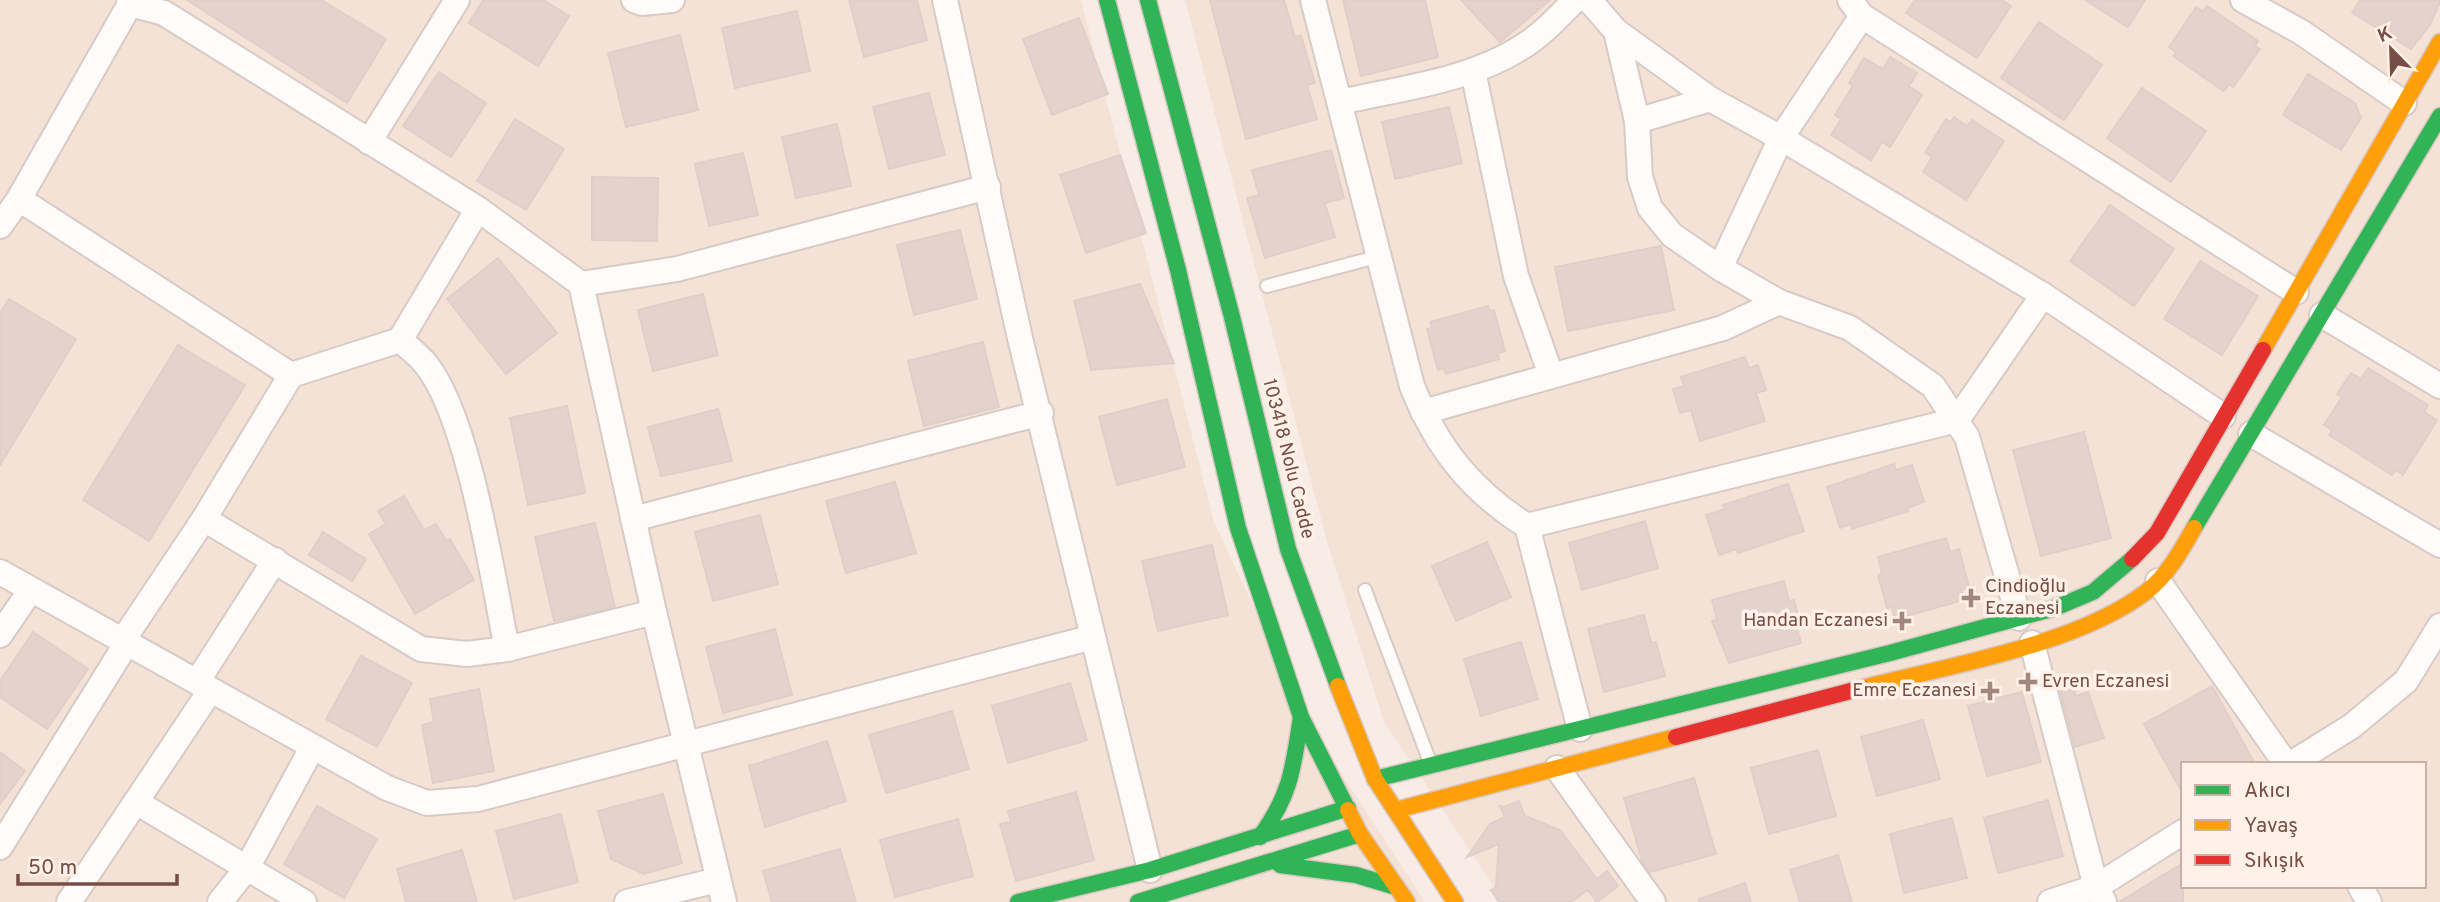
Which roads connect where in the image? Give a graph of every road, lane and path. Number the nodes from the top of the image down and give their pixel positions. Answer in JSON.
{"nodes":[{"id":1,"x":457,"y":0,"type":"edge"},
{"id":2,"x":634,"y":0,"type":"edge"},
{"id":3,"x":672,"y":0,"type":"edge"},
{"id":4,"x":946,"y":0,"type":"edge"},
{"id":5,"x":1107,"y":0,"type":"edge"},
{"id":6,"x":1148,"y":0,"type":"edge"},
{"id":7,"x":1313,"y":0,"type":"edge"},
{"id":8,"x":1574,"y":0,"type":"edge"},
{"id":9,"x":1589,"y":0,"type":"edge"},
{"id":10,"x":2243,"y":0,"type":"edge"},
{"id":11,"x":130,"y":2,"type":"edge"},
{"id":12,"x":1856,"y":8,"type":"edge"},
{"id":13,"x":1616,"y":31,"type":"junction"},
{"id":14,"x":2440,"y":42,"type":"edge"},
{"id":15,"x":1474,"y":71,"type":"junction"},
{"id":16,"x":1710,"y":99,"type":"junction"},
{"id":17,"x":1340,"y":102,"type":"junction"},
{"id":18,"x":2404,"y":103,"type":"junction"},
{"id":19,"x":2439,"y":118,"type":"edge"},
{"id":20,"x":1637,"y":121,"type":"junction"},
{"id":21,"x":1781,"y":138,"type":"junction"},
{"id":22,"x":369,"y":142,"type":"junction"},
{"id":23,"x":988,"y":187,"type":"junction"},
{"id":24,"x":19,"y":199,"type":"junction"},
{"id":25,"x":478,"y":209,"type":"junction"},
{"id":26,"x":0,"y":226,"type":"edge"},
{"id":27,"x":1380,"y":256,"type":"junction"},
{"id":28,"x":1720,"y":268,"type":"junction"},
{"id":29,"x":581,"y":284,"type":"junction"},
{"id":30,"x":1267,"y":286,"type":"dead end"},
{"id":31,"x":2296,"y":292,"type":"junction"},
{"id":32,"x":2043,"y":295,"type":"junction"},
{"id":33,"x":1779,"y":302,"type":"junction"},
{"id":34,"x":2322,"y":314,"type":"junction"},
{"id":35,"x":400,"y":340,"type":"junction"},
{"id":36,"x":290,"y":375,"type":"junction"},
{"id":37,"x":1551,"y":375,"type":"junction"},
{"id":38,"x":2440,"y":386,"type":"edge"},
{"id":39,"x":1041,"y":412,"type":"junction"},
{"id":40,"x":1423,"y":412,"type":"junction"},
{"id":41,"x":2223,"y":415,"type":"junction"},
{"id":42,"x":1957,"y":420,"type":"junction"},
{"id":43,"x":2251,"y":434,"type":"junction"},
{"id":44,"x":204,"y":519,"type":"junction"},
{"id":45,"x":633,"y":519,"type":"junction"},
{"id":46,"x":1527,"y":526,"type":"junction"},
{"id":47,"x":2440,"y":545,"type":"edge"},
{"id":48,"x":275,"y":560,"type":"junction"},
{"id":49,"x":0,"y":572,"type":"edge"},
{"id":50,"x":2158,"y":581,"type":"junction"},
{"id":51,"x":1365,"y":590,"type":"dead end"},
{"id":52,"x":30,"y":591,"type":"junction"},
{"id":53,"x":654,"y":612,"type":"junction"},
{"id":54,"x":2019,"y":618,"type":"junction"},
{"id":55,"x":2440,"y":626,"type":"edge"},
{"id":56,"x":0,"y":635,"type":"edge"},
{"id":57,"x":1093,"y":637,"type":"junction"},
{"id":58,"x":125,"y":640,"type":"junction"},
{"id":59,"x":2032,"y":643,"type":"junction"},
{"id":60,"x":508,"y":649,"type":"junction"},
{"id":61,"x":204,"y":687,"type":"junction"},
{"id":62,"x":1301,"y":717,"type":"junction"},
{"id":63,"x":1580,"y":729,"type":"junction"},
{"id":64,"x":685,"y":745,"type":"junction"},
{"id":65,"x":312,"y":748,"type":"junction"},
{"id":66,"x":2288,"y":762,"type":"edge"},
{"id":67,"x":2292,"y":762,"type":"edge"},
{"id":68,"x":1432,"y":765,"type":"junction"},
{"id":69,"x":1556,"y":768,"type":"junction"},
{"id":70,"x":1375,"y":779,"type":"junction"},
{"id":71,"x":136,"y":802,"type":"junction"},
{"id":72,"x":1348,"y":808,"type":"junction"},
{"id":73,"x":1396,"y":810,"type":"junction"},
{"id":74,"x":2181,"y":833,"type":"edge"},
{"id":75,"x":1360,"y":834,"type":"junction"},
{"id":76,"x":1260,"y":837,"type":"junction"},
{"id":77,"x":0,"y":847,"type":"edge"},
{"id":78,"x":1269,"y":863,"type":"junction"},
{"id":79,"x":247,"y":868,"type":"junction"},
{"id":80,"x":1150,"y":870,"type":"junction"},
{"id":81,"x":1396,"y":887,"type":"junction"},
{"id":82,"x":721,"y":891,"type":"edge"},
{"id":83,"x":2100,"y":894,"type":"edge"},
{"id":84,"x":1151,"y":900,"type":"edge"},
{"id":85,"x":69,"y":902,"type":"edge"},
{"id":86,"x":220,"y":902,"type":"edge"},
{"id":87,"x":304,"y":902,"type":"edge"},
{"id":88,"x":627,"y":902,"type":"edge"},
{"id":89,"x":1018,"y":902,"type":"edge"},
{"id":90,"x":1406,"y":902,"type":"edge"},
{"id":91,"x":1455,"y":902,"type":"edge"},
{"id":92,"x":1653,"y":902,"type":"edge"},
{"id":93,"x":2050,"y":902,"type":"edge"}],
"edges":[{"from":1,"to":22,"type":"street"},
{"from":2,"to":3,"type":"street"},
{"from":4,"to":23,"type":"street"},
{"from":5,"to":62,"type":"main road"},
{"from":6,"to":70,"type":"main road","name":"103418 Nolu Cadde"},
{"from":7,"to":17,"type":"street"},
{"from":8,"to":15,"type":"street"},
{"from":9,"to":13,"type":"street"},
{"from":10,"to":18,"type":"street"},
{"from":11,"to":22,"type":"street"},
{"from":11,"to":24,"type":"street"},
{"from":12,"to":21,"type":"street"},
{"from":12,"to":31,"type":"street"},
{"from":13,"to":16,"type":"street"},
{"from":13,"to":20,"type":"street"},
{"from":14,"to":18,"type":"main road"},
{"from":15,"to":17,"type":"street"},
{"from":15,"to":37,"type":"street"},
{"from":16,"to":20,"type":"street"},
{"from":16,"to":21,"type":"street"},
{"from":17,"to":27,"type":"street"},
{"from":18,"to":31,"type":"main road"},
{"from":19,"to":34,"type":"main road"},
{"from":20,"to":28,"type":"street"},
{"from":21,"to":28,"type":"street"},
{"from":21,"to":32,"type":"street"},
{"from":22,"to":25,"type":"street"},
{"from":23,"to":29,"type":"street"},
{"from":23,"to":39,"type":"street"},
{"from":24,"to":26,"type":"street"},
{"from":24,"to":36,"type":"street"},
{"from":25,"to":29,"type":"street"},
{"from":25,"to":35,"type":"street"},
{"from":27,"to":30,"type":"lane"},
{"from":27,"to":40,"type":"street"},
{"from":28,"to":33,"type":"street"},
{"from":29,"to":45,"type":"street"},
{"from":31,"to":41,"type":"main road"},
{"from":32,"to":41,"type":"street"},
{"from":32,"to":42,"type":"street"},
{"from":33,"to":37,"type":"street"},
{"from":33,"to":42,"type":"street"},
{"from":34,"to":38,"type":"street"},
{"from":34,"to":43,"type":"main road"},
{"from":35,"to":36,"type":"street"},
{"from":35,"to":60,"type":"street"},
{"from":36,"to":44,"type":"street"},
{"from":37,"to":40,"type":"street"},
{"from":39,"to":45,"type":"street"},
{"from":39,"to":57,"type":"street"},
{"from":40,"to":46,"type":"street"},
{"from":41,"to":54,"type":"main road"},
{"from":42,"to":46,"type":"street"},
{"from":42,"to":54,"type":"street"},
{"from":43,"to":47,"type":"street"},
{"from":43,"to":50,"type":"main road"},
{"from":44,"to":48,"type":"street"},
{"from":44,"to":58,"type":"street"},
{"from":45,"to":53,"type":"street"},
{"from":46,"to":63,"type":"street"},
{"from":48,"to":60,"type":"street"},
{"from":48,"to":61,"type":"street"},
{"from":49,"to":52,"type":"street"},
{"from":50,"to":59,"type":"main road"},
{"from":50,"to":66,"type":"street"},
{"from":51,"to":68,"type":"lane"},
{"from":52,"to":56,"type":"street"},
{"from":52,"to":58,"type":"street"},
{"from":53,"to":60,"type":"street"},
{"from":53,"to":64,"type":"street"},
{"from":54,"to":63,"type":"main road"},
{"from":55,"to":67,"type":"street"},
{"from":57,"to":64,"type":"street"},
{"from":57,"to":80,"type":"street"},
{"from":58,"to":61,"type":"street"},
{"from":58,"to":77,"type":"street"},
{"from":59,"to":69,"type":"main road"},
{"from":59,"to":83,"type":"street"},
{"from":61,"to":65,"type":"street"},
{"from":61,"to":71,"type":"street"},
{"from":62,"to":72,"type":"main road"},
{"from":62,"to":76,"type":"main road"},
{"from":63,"to":68,"type":"main road"},
{"from":64,"to":65,"type":"street"},
{"from":64,"to":82,"type":"street"},
{"from":65,"to":79,"type":"street"},
{"from":68,"to":70,"type":"main road"},
{"from":69,"to":73,"type":"main road"},
{"from":69,"to":92,"type":"street"},
{"from":70,"to":73,"type":"main road","name":"103418 Nolu Cadde"},
{"from":71,"to":79,"type":"street"},
{"from":71,"to":85,"type":"street"},
{"from":72,"to":75,"type":"main road"},
{"from":72,"to":76,"type":"main road"},
{"from":73,"to":91,"type":"main road","name":"103418 Nolu Cadde"},
{"from":74,"to":83,"type":"street"},
{"from":75,"to":78,"type":"main road"},
{"from":75,"to":81,"type":"main road"},
{"from":76,"to":80,"type":"main road"},
{"from":78,"to":81,"type":"main road"},
{"from":78,"to":84,"type":"main road"},
{"from":79,"to":86,"type":"street"},
{"from":79,"to":87,"type":"street"},
{"from":80,"to":89,"type":"main road"},
{"from":81,"to":90,"type":"main road"},
{"from":82,"to":88,"type":"street"},
{"from":83,"to":93,"type":"street"}]}
